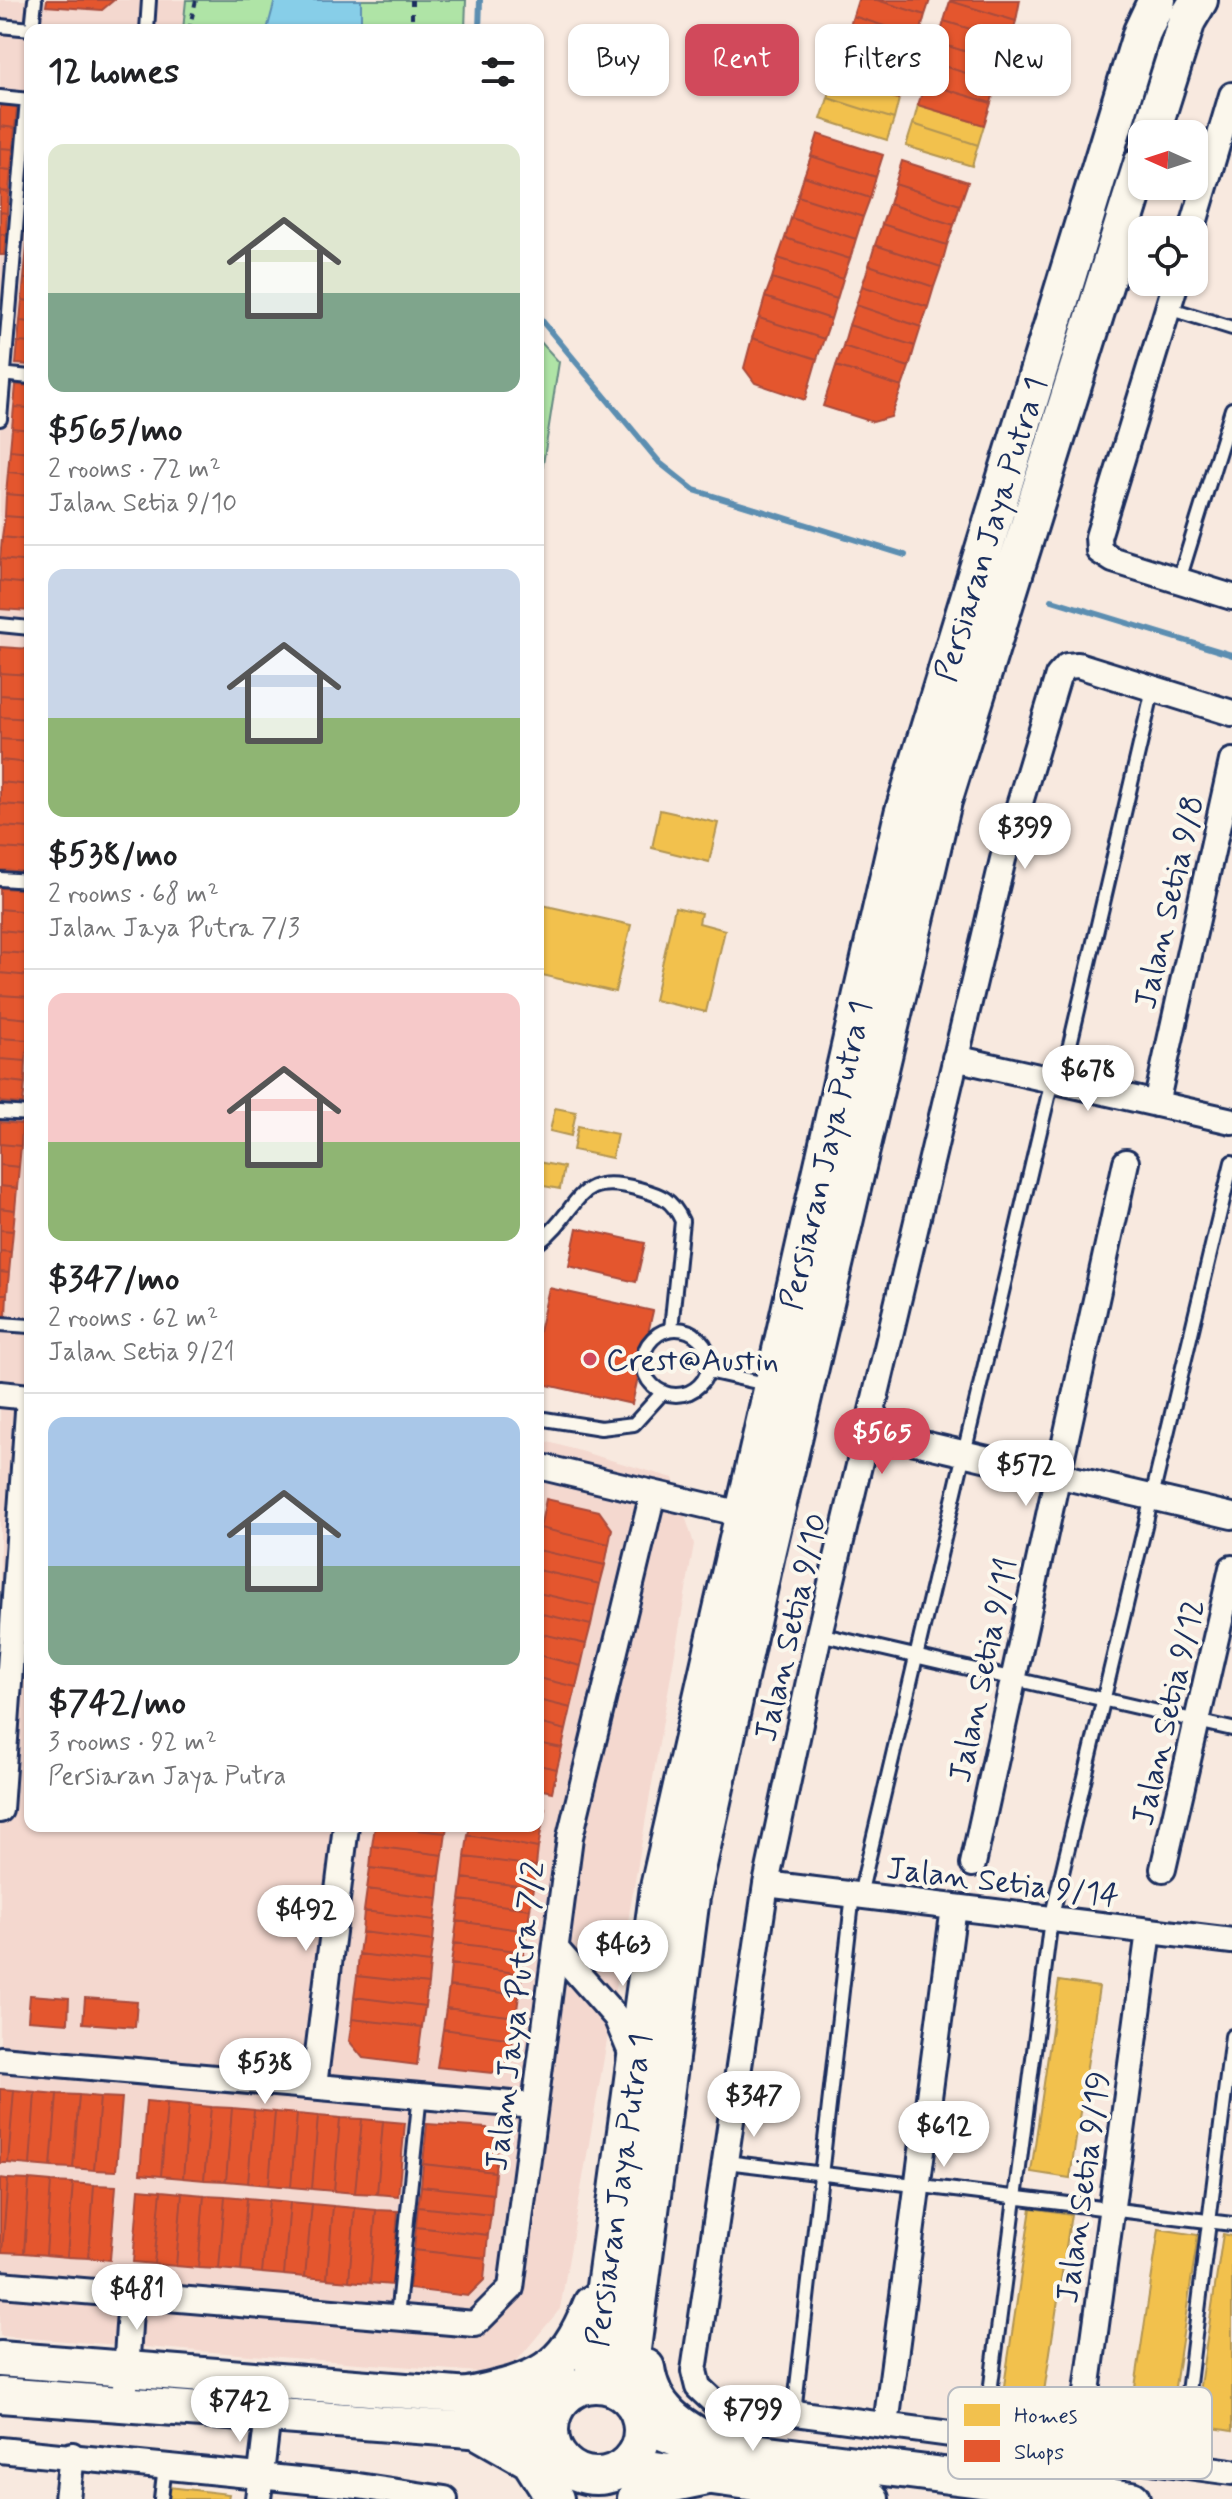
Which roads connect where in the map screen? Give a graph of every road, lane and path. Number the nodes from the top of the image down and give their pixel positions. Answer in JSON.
{"nodes":[{"id":1,"x":35,"y":0,"type":"edge"},
{"id":2,"x":149,"y":0,"type":"edge"},
{"id":3,"x":196,"y":0,"type":"edge"},
{"id":4,"x":412,"y":0,"type":"edge"},
{"id":5,"x":1157,"y":0,"type":"edge"},
{"id":6,"x":1199,"y":0,"type":"edge"},
{"id":7,"x":33,"y":24,"type":"edge"},
{"id":8,"x":147,"y":24,"type":"edge"},
{"id":9,"x":190,"y":24,"type":"edge"},
{"id":10,"x":412,"y":24,"type":"edge"},
{"id":11,"x":0,"y":26,"type":"edge"},
{"id":12,"x":24,"y":28,"type":"edge"},
{"id":13,"x":1232,"y":95,"type":"edge"},
{"id":14,"x":0,"y":97,"type":"edge"},
{"id":15,"x":24,"y":99,"type":"edge"},
{"id":16,"x":1155,"y":120,"type":"edge"},
{"id":17,"x":24,"y":151,"type":"edge"},
{"id":18,"x":1131,"y":200,"type":"edge"},
{"id":19,"x":1196,"y":216,"type":"edge"},
{"id":20,"x":1172,"y":296,"type":"edge"},
{"id":21,"x":1168,"y":308,"type":"junction"},
{"id":22,"x":1232,"y":328,"type":"edge"},
{"id":23,"x":2,"y":374,"type":"edge"},
{"id":24,"x":24,"y":376,"type":"edge"},
{"id":25,"x":1232,"y":409,"type":"edge"},
{"id":26,"x":0,"y":419,"type":"edge"},
{"id":27,"x":1179,"y":580,"type":"junction"},
{"id":28,"x":1232,"y":597,"type":"edge"},
{"id":29,"x":0,"y":625,"type":"edge"},
{"id":30,"x":24,"y":627,"type":"edge"},
{"id":31,"x":1153,"y":689,"type":"junction"},
{"id":32,"x":1232,"y":713,"type":"edge"},
{"id":33,"x":1232,"y":761,"type":"edge"},
{"id":34,"x":0,"y":879,"type":"edge"},
{"id":35,"x":24,"y":881,"type":"edge"},
{"id":36,"x":955,"y":1058,"type":"junction"},
{"id":37,"x":1057,"y":1082,"type":"junction"},
{"id":38,"x":1156,"y":1104,"type":"junction"},
{"id":39,"x":0,"y":1112,"type":"edge"},
{"id":40,"x":24,"y":1114,"type":"edge"},
{"id":41,"x":1232,"y":1121,"type":"edge"},
{"id":42,"x":1126,"y":1162,"type":"dead end"},
{"id":43,"x":1232,"y":1162,"type":"edge"},
{"id":44,"x":544,"y":1236,"type":"edge"},
{"id":45,"x":0,"y":1324,"type":"edge"},
{"id":46,"x":24,"y":1326,"type":"edge"},
{"id":47,"x":671,"y":1329,"type":"junction"},
{"id":48,"x":708,"y":1371,"type":"junction"},
{"id":49,"x":773,"y":1386,"type":"junction"},
{"id":50,"x":663,"y":1392,"type":"junction"},
{"id":51,"x":0,"y":1394,"type":"edge"},
{"id":52,"x":24,"y":1396,"type":"edge"},
{"id":53,"x":544,"y":1419,"type":"edge"},
{"id":54,"x":868,"y":1431,"type":"junction"},
{"id":55,"x":964,"y":1453,"type":"junction"},
{"id":56,"x":544,"y":1467,"type":"edge"},
{"id":57,"x":24,"y":1472,"type":"edge"},
{"id":58,"x":1058,"y":1476,"type":"junction"},
{"id":59,"x":653,"y":1493,"type":"junction"},
{"id":60,"x":1152,"y":1498,"type":"junction"},
{"id":61,"x":746,"y":1515,"type":"junction"},
{"id":62,"x":1232,"y":1516,"type":"edge"},
{"id":63,"x":1232,"y":1568,"type":"edge"},
{"id":64,"x":819,"y":1634,"type":"junction"},
{"id":65,"x":917,"y":1656,"type":"junction"},
{"id":66,"x":1012,"y":1678,"type":"junction"},
{"id":67,"x":1103,"y":1699,"type":"junction"},
{"id":68,"x":4,"y":1721,"type":"edge"},
{"id":69,"x":1197,"y":1721,"type":"junction"},
{"id":70,"x":1232,"y":1729,"type":"edge"},
{"id":71,"x":0,"y":1810,"type":"edge"},
{"id":72,"x":345,"y":1832,"type":"edge"},
{"id":73,"x":973,"y":1864,"type":"dead end"},
{"id":74,"x":1163,"y":1869,"type":"dead end"},
{"id":75,"x":766,"y":1884,"type":"junction"},
{"id":76,"x":857,"y":1895,"type":"junction"},
{"id":77,"x":954,"y":1907,"type":"junction"},
{"id":78,"x":1051,"y":1919,"type":"junction"},
{"id":79,"x":1149,"y":1931,"type":"junction"},
{"id":80,"x":1232,"y":1941,"type":"edge"},
{"id":81,"x":556,"y":1949,"type":"junction"},
{"id":82,"x":1232,"y":2036,"type":"edge"},
{"id":83,"x":0,"y":2059,"type":"edge"},
{"id":84,"x":635,"y":2062,"type":"junction"},
{"id":85,"x":314,"y":2086,"type":"junction"},
{"id":86,"x":420,"y":2094,"type":"junction"},
{"id":87,"x":534,"y":2106,"type":"junction"},
{"id":88,"x":726,"y":2162,"type":"junction"},
{"id":89,"x":820,"y":2171,"type":"junction"},
{"id":90,"x":918,"y":2183,"type":"junction"},
{"id":91,"x":1016,"y":2196,"type":"junction"},
{"id":92,"x":1112,"y":2208,"type":"junction"},
{"id":93,"x":1209,"y":2221,"type":"junction"},
{"id":94,"x":1232,"y":2224,"type":"edge"},
{"id":95,"x":608,"y":2265,"type":"junction"},
{"id":96,"x":0,"y":2284,"type":"edge"},
{"id":97,"x":123,"y":2294,"type":"junction"},
{"id":98,"x":638,"y":2303,"type":"junction"},
{"id":99,"x":397,"y":2317,"type":"junction"},
{"id":100,"x":0,"y":2359,"type":"edge"},
{"id":101,"x":118,"y":2368,"type":"junction"},
{"id":102,"x":592,"y":2383,"type":"junction"},
{"id":103,"x":991,"y":2387,"type":"edge"},
{"id":104,"x":1088,"y":2387,"type":"edge"},
{"id":105,"x":1189,"y":2387,"type":"edge"},
{"id":106,"x":0,"y":2395,"type":"edge"},
{"id":107,"x":468,"y":2396,"type":"junction"},
{"id":108,"x":117,"y":2402,"type":"junction"},
{"id":109,"x":634,"y":2410,"type":"junction"},
{"id":110,"x":794,"y":2413,"type":"junction"},
{"id":111,"x":268,"y":2415,"type":"junction"},
{"id":112,"x":554,"y":2419,"type":"junction"},
{"id":113,"x":886,"y":2425,"type":"junction"},
{"id":114,"x":479,"y":2431,"type":"junction"},
{"id":115,"x":948,"y":2434,"type":"edge"},
{"id":116,"x":0,"y":2450,"type":"edge"},
{"id":117,"x":72,"y":2455,"type":"junction"},
{"id":118,"x":714,"y":2462,"type":"junction"},
{"id":119,"x":165,"y":2466,"type":"junction"},
{"id":120,"x":1212,"y":2469,"type":"edge"},
{"id":121,"x":1232,"y":2472,"type":"edge"},
{"id":122,"x":609,"y":2484,"type":"edge"},
{"id":123,"x":259,"y":2489,"type":"edge"},
{"id":124,"x":357,"y":2492,"type":"edge"},
{"id":125,"x":67,"y":2499,"type":"edge"},
{"id":126,"x":161,"y":2499,"type":"edge"},
{"id":127,"x":445,"y":2499,"type":"edge"},
{"id":128,"x":555,"y":2499,"type":"edge"},
{"id":129,"x":871,"y":2499,"type":"edge"},
{"id":130,"x":1132,"y":2499,"type":"edge"}],
"edges":[{"from":1,"to":7,"type":"lane"},
{"from":2,"to":8,"type":"lane"},
{"from":3,"to":9,"type":"path"},
{"from":4,"to":10,"type":"path"},
{"from":5,"to":49,"type":"main road","name":"Persiaran Jaya Putra 1"},
{"from":6,"to":16,"type":"main road"},
{"from":11,"to":12,"type":"lane"},
{"from":13,"to":19,"type":"street"},
{"from":14,"to":15,"type":"lane"},
{"from":17,"to":23,"type":"lane"},
{"from":18,"to":98,"type":"main road","name":"Persiaran Jaya Putra 1"},
{"from":20,"to":21,"type":"street"},
{"from":21,"to":22,"type":"lane"},
{"from":21,"to":27,"type":"street"},
{"from":23,"to":24,"type":"lane"},
{"from":23,"to":26,"type":"lane"},
{"from":25,"to":27,"type":"lane"},
{"from":27,"to":28,"type":"street"},
{"from":29,"to":30,"type":"lane"},
{"from":31,"to":32,"type":"street"},
{"from":31,"to":36,"type":"street","name":"Jalan Setia 9/10"},
{"from":31,"to":37,"type":"lane"},
{"from":33,"to":38,"type":"street","name":"Jalan Setia 9/8"},
{"from":34,"to":35,"type":"lane"},
{"from":36,"to":37,"type":"street"},
{"from":36,"to":54,"type":"street","name":"Jalan Setia 9/10"},
{"from":37,"to":38,"type":"street"},
{"from":37,"to":55,"type":"lane"},
{"from":38,"to":41,"type":"street"},
{"from":39,"to":40,"type":"lane"},
{"from":42,"to":58,"type":"street","name":"Jalan Setia 9/11"},
{"from":43,"to":60,"type":"lane"},
{"from":44,"to":47,"type":"lane"},
{"from":45,"to":46,"type":"lane"},
{"from":47,"to":48,"type":"lane"},
{"from":47,"to":50,"type":"lane"},
{"from":48,"to":49,"type":"lane"},
{"from":48,"to":50,"type":"lane"},
{"from":49,"to":61,"type":"main road","name":"Persiaran Jaya Putra 1"},
{"from":50,"to":53,"type":"lane"},
{"from":51,"to":52,"type":"street"},
{"from":54,"to":55,"type":"street"},
{"from":54,"to":64,"type":"street","name":"Jalan Setia 9/10"},
{"from":55,"to":58,"type":"street"},
{"from":55,"to":65,"type":"lane"},
{"from":56,"to":59,"type":"street"},
{"from":57,"to":68,"type":"street"},
{"from":58,"to":60,"type":"street"},
{"from":58,"to":66,"type":"street","name":"Jalan Setia 9/11"},
{"from":59,"to":61,"type":"street"},
{"from":59,"to":81,"type":"street","name":"Jalan Jaya Putra 7/2"},
{"from":60,"to":62,"type":"street"},
{"from":60,"to":67,"type":"lane"},
{"from":61,"to":84,"type":"main road","name":"Persiaran Jaya Putra 1"},
{"from":63,"to":69,"type":"street","name":"Jalan Setia 9/12"},
{"from":64,"to":65,"type":"lane"},
{"from":64,"to":75,"type":"street","name":"Jalan Setia 9/10"},
{"from":65,"to":66,"type":"lane"},
{"from":65,"to":76,"type":"lane"},
{"from":66,"to":67,"type":"lane"},
{"from":66,"to":73,"type":"street","name":"Jalan Setia 9/11"},
{"from":67,"to":69,"type":"lane"},
{"from":67,"to":78,"type":"lane"},
{"from":68,"to":71,"type":"street"},
{"from":69,"to":70,"type":"lane"},
{"from":69,"to":74,"type":"street","name":"Jalan Setia 9/12"},
{"from":72,"to":85,"type":"street"},
{"from":75,"to":76,"type":"street","name":"Jalan Setia 9/14"},
{"from":75,"to":88,"type":"street","name":"Jalan Setia 9/10"},
{"from":76,"to":77,"type":"street","name":"Jalan Setia 9/14"},
{"from":76,"to":89,"type":"lane"},
{"from":77,"to":78,"type":"street","name":"Jalan Setia 9/14"},
{"from":77,"to":90,"type":"street"},
{"from":78,"to":79,"type":"street","name":"Jalan Setia 9/14"},
{"from":78,"to":91,"type":"lane"},
{"from":79,"to":80,"type":"street","name":"Jalan Setia 9/14"},
{"from":79,"to":92,"type":"street","name":"Jalan Setia 9/19"},
{"from":81,"to":84,"type":"street"},
{"from":81,"to":87,"type":"street","name":"Jalan Jaya Putra 7/2"},
{"from":82,"to":93,"type":"lane"},
{"from":83,"to":85,"type":"street"},
{"from":84,"to":95,"type":"main road","name":"Persiaran Jaya Putra 1"},
{"from":85,"to":86,"type":"street"},
{"from":86,"to":87,"type":"street"},
{"from":86,"to":99,"type":"lane"},
{"from":87,"to":99,"type":"street","name":"Jalan Jaya Putra 7/2"},
{"from":88,"to":89,"type":"lane"},
{"from":88,"to":110,"type":"street","name":"Jalan Setia 9/10"},
{"from":89,"to":90,"type":"lane"},
{"from":89,"to":110,"type":"lane"},
{"from":90,"to":91,"type":"lane"},
{"from":90,"to":113,"type":"street"},
{"from":91,"to":92,"type":"lane"},
{"from":91,"to":103,"type":"lane"},
{"from":92,"to":93,"type":"lane"},
{"from":92,"to":104,"type":"street","name":"Jalan Setia 9/19"},
{"from":93,"to":94,"type":"lane"},
{"from":93,"to":105,"type":"lane"},
{"from":95,"to":102,"type":"main road","name":"Persiaran Jaya Putra 1"},
{"from":95,"to":107,"type":"main road"},
{"from":96,"to":97,"type":"street"},
{"from":97,"to":99,"type":"street"},
{"from":97,"to":101,"type":"street"},
{"from":98,"to":109,"type":"main road","name":"Persiaran Jaya Putra 1"},
{"from":98,"to":118,"type":"main road"},
{"from":100,"to":101,"type":"street"},
{"from":101,"to":107,"type":"street"},
{"from":101,"to":108,"type":"street"},
{"from":102,"to":109,"type":"main road","name":"Persiaran Jaya Putra 1"},
{"from":102,"to":112,"type":"main road","name":"Persiaran Jaya Putra 1"},
{"from":106,"to":108,"type":"street"},
{"from":107,"to":112,"type":"street"},
{"from":108,"to":111,"type":"street"},
{"from":109,"to":118,"type":"street"},
{"from":109,"to":122,"type":"main road","name":"Persiaran Jaya Putra 1"},
{"from":110,"to":113,"type":"street"},
{"from":111,"to":114,"type":"street"},
{"from":111,"to":123,"type":"street"},
{"from":112,"to":114,"type":"street"},
{"from":112,"to":122,"type":"main road"},
{"from":113,"to":115,"type":"street"},
{"from":114,"to":128,"type":"main road"},
{"from":116,"to":117,"type":"street"},
{"from":117,"to":119,"type":"street"},
{"from":117,"to":125,"type":"street"},
{"from":118,"to":122,"type":"main road"},
{"from":118,"to":129,"type":"street"},
{"from":118,"to":130,"type":"street"},
{"from":119,"to":123,"type":"street"},
{"from":119,"to":126,"type":"lane"},
{"from":120,"to":121,"type":"street"},
{"from":123,"to":124,"type":"street"},
{"from":124,"to":127,"type":"street"}]}
